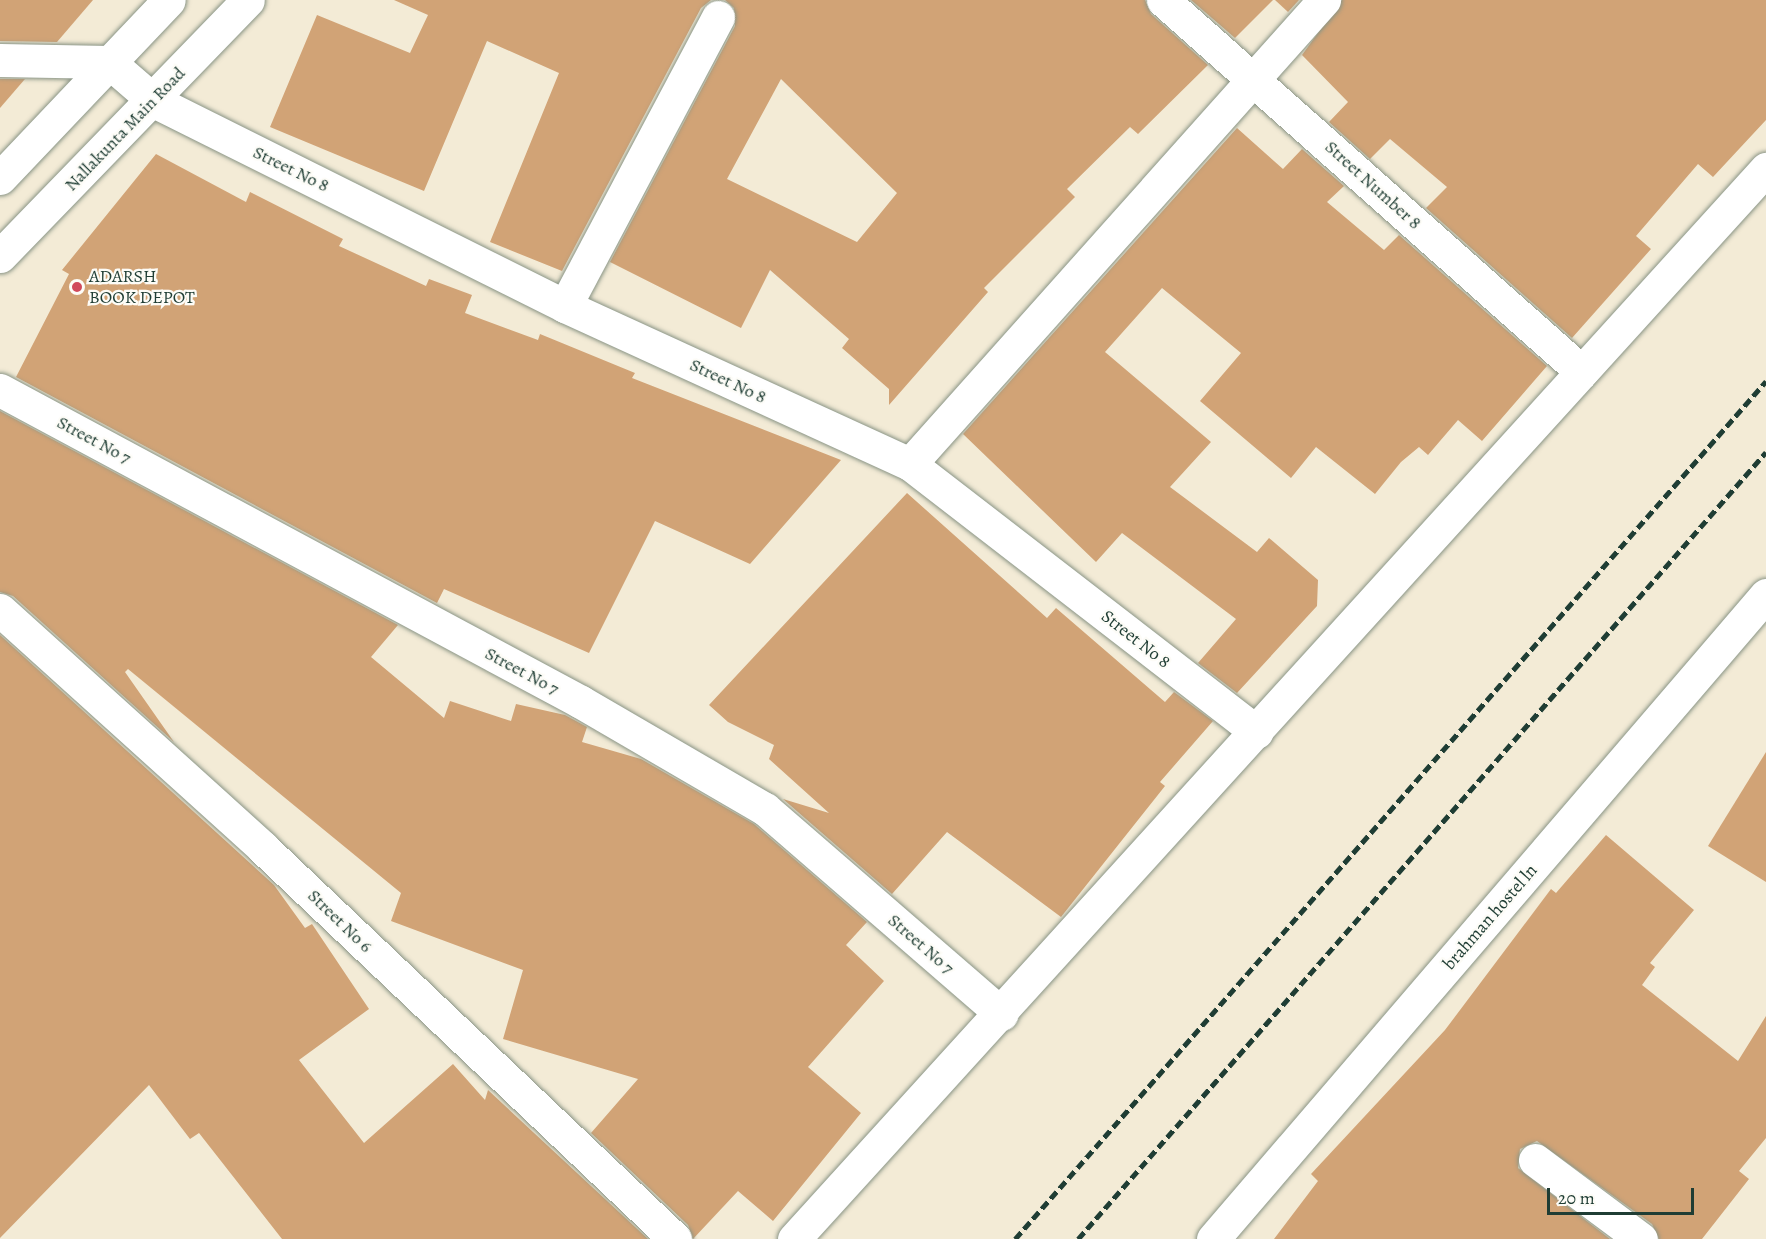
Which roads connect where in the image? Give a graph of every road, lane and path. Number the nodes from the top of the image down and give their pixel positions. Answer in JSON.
{"nodes":[{"id":1,"x":169,"y":0,"type":"edge"},
{"id":2,"x":248,"y":0,"type":"edge"},
{"id":3,"x":1163,"y":0,"type":"edge"},
{"id":4,"x":1324,"y":0,"type":"edge"},
{"id":5,"x":718,"y":17,"type":"dead end"},
{"id":6,"x":0,"y":60,"type":"edge"},
{"id":7,"x":109,"y":62,"type":"junction"},
{"id":8,"x":1255,"y":79,"type":"junction"},
{"id":9,"x":154,"y":101,"type":"junction"},
{"id":10,"x":1766,"y":169,"type":"edge"},
{"id":11,"x":0,"y":178,"type":"edge"},
{"id":12,"x":0,"y":256,"type":"edge"},
{"id":13,"x":565,"y":306,"type":"junction"},
{"id":14,"x":1582,"y":372,"type":"junction"},
{"id":15,"x":0,"y":390,"type":"edge"},
{"id":16,"x":910,"y":464,"type":"junction"},
{"id":17,"x":1766,"y":595,"type":"edge"},
{"id":18,"x":0,"y":610,"type":"edge"},
{"id":19,"x":1257,"y":732,"type":"junction"},
{"id":20,"x":1002,"y":1014,"type":"junction"},
{"id":21,"x":1535,"y":1160,"type":"dead end"},
{"id":22,"x":675,"y":1239,"type":"edge"},
{"id":23,"x":794,"y":1239,"type":"edge"},
{"id":24,"x":1213,"y":1239,"type":"edge"},
{"id":25,"x":1641,"y":1239,"type":"edge"}],
"edges":[{"from":1,"to":7,"type":"street"},
{"from":2,"to":9,"type":"street","name":"Nallakunta Main Road"},
{"from":3,"to":8,"type":"street","name":"Street Number 8"},
{"from":4,"to":8,"type":"street"},
{"from":5,"to":13,"type":"street"},
{"from":6,"to":7,"type":"street"},
{"from":7,"to":9,"type":"street","name":"Street No 8"},
{"from":7,"to":11,"type":"street"},
{"from":8,"to":14,"type":"street","name":"Street Number 8"},
{"from":8,"to":16,"type":"street"},
{"from":9,"to":12,"type":"street","name":"Nallakunta Main Road"},
{"from":9,"to":13,"type":"street","name":"Street No 8"},
{"from":10,"to":14,"type":"street"},
{"from":13,"to":16,"type":"street","name":"Street No 8"},
{"from":14,"to":19,"type":"street"},
{"from":15,"to":20,"type":"street","name":"Street No 7"},
{"from":16,"to":19,"type":"street","name":"Street No 8"},
{"from":17,"to":24,"type":"street","name":"brahman hostel ln"},
{"from":18,"to":22,"type":"street","name":"Street No 6"},
{"from":19,"to":20,"type":"street"},
{"from":20,"to":23,"type":"street"},
{"from":21,"to":25,"type":"street"}]}
